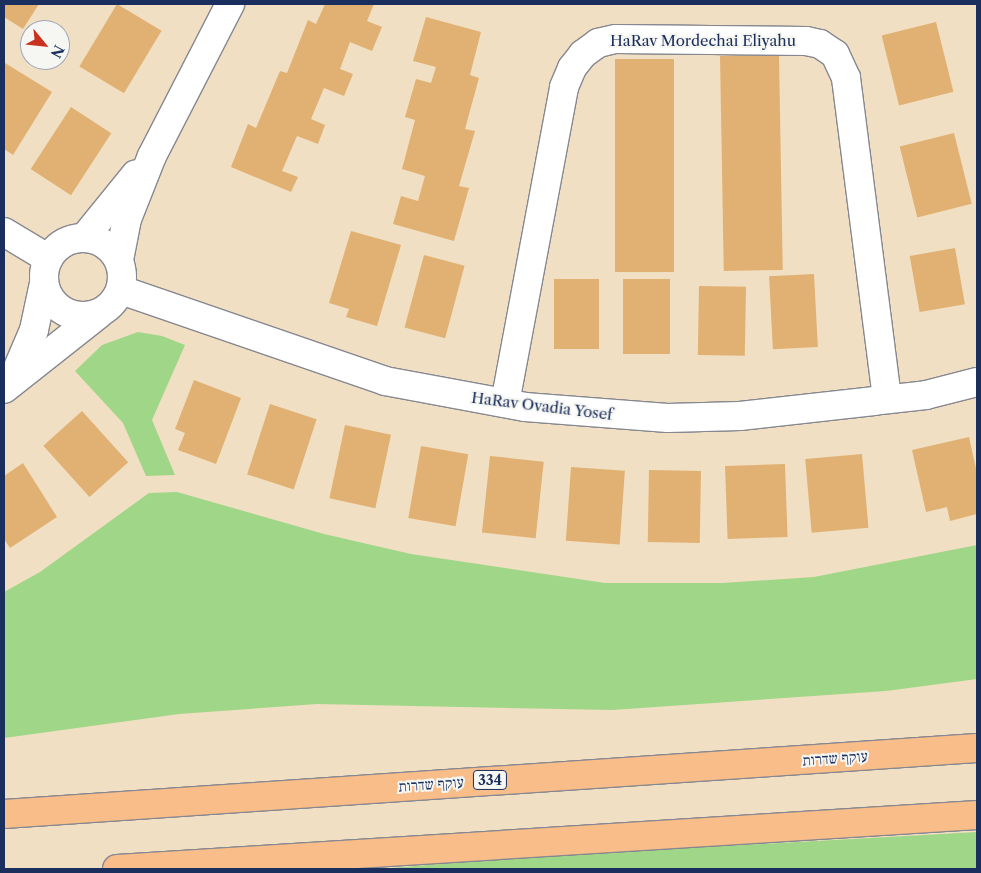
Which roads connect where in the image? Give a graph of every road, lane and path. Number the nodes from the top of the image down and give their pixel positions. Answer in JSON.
{"nodes":[{"id":1,"x":230,"y":4,"type":"edge"},
{"id":2,"x":152,"y":156,"type":"junction"},
{"id":3,"x":4,"y":232,"type":"edge"},
{"id":4,"x":84,"y":238,"type":"junction"},
{"id":5,"x":119,"y":260,"type":"junction"},
{"id":6,"x":47,"y":271,"type":"junction"},
{"id":7,"x":121,"y":290,"type":"junction"},
{"id":8,"x":101,"y":313,"type":"junction"},
{"id":9,"x":977,"y":382,"type":"edge"},
{"id":10,"x":8,"y":384,"type":"edge"},
{"id":11,"x":887,"y":398,"type":"junction"},
{"id":12,"x":505,"y":404,"type":"junction"},
{"id":13,"x":977,"y":748,"type":"edge"},
{"id":14,"x":4,"y":814,"type":"edge"},
{"id":15,"x":977,"y":815,"type":"edge"},
{"id":16,"x":117,"y":869,"type":"edge"}],
"edges":[{"from":1,"to":2,"type":"street"},
{"from":2,"to":4,"type":"street"},
{"from":2,"to":5,"type":"street"},
{"from":3,"to":6,"type":"street"},
{"from":4,"to":5,"type":"street"},
{"from":4,"to":6,"type":"street"},
{"from":5,"to":7,"type":"street"},
{"from":6,"to":8,"type":"street"},
{"from":6,"to":10,"type":"street"},
{"from":7,"to":8,"type":"street"},
{"from":7,"to":12,"type":"street","name":"HaRav Ovadia Yosef"},
{"from":8,"to":10,"type":"street"},
{"from":9,"to":11,"type":"street","name":"HaRav Ovadia Yosef"},
{"from":11,"to":12,"type":"street","name":"HaRav Ovadia Yosef"},
{"from":11,"to":12,"type":"street","name":"HaRav Mordechai Eliyahu"},
{"from":13,"to":14,"type":"main road","name":"עוקף שדרות","number":"334"},
{"from":15,"to":16,"type":"main road"}]}
